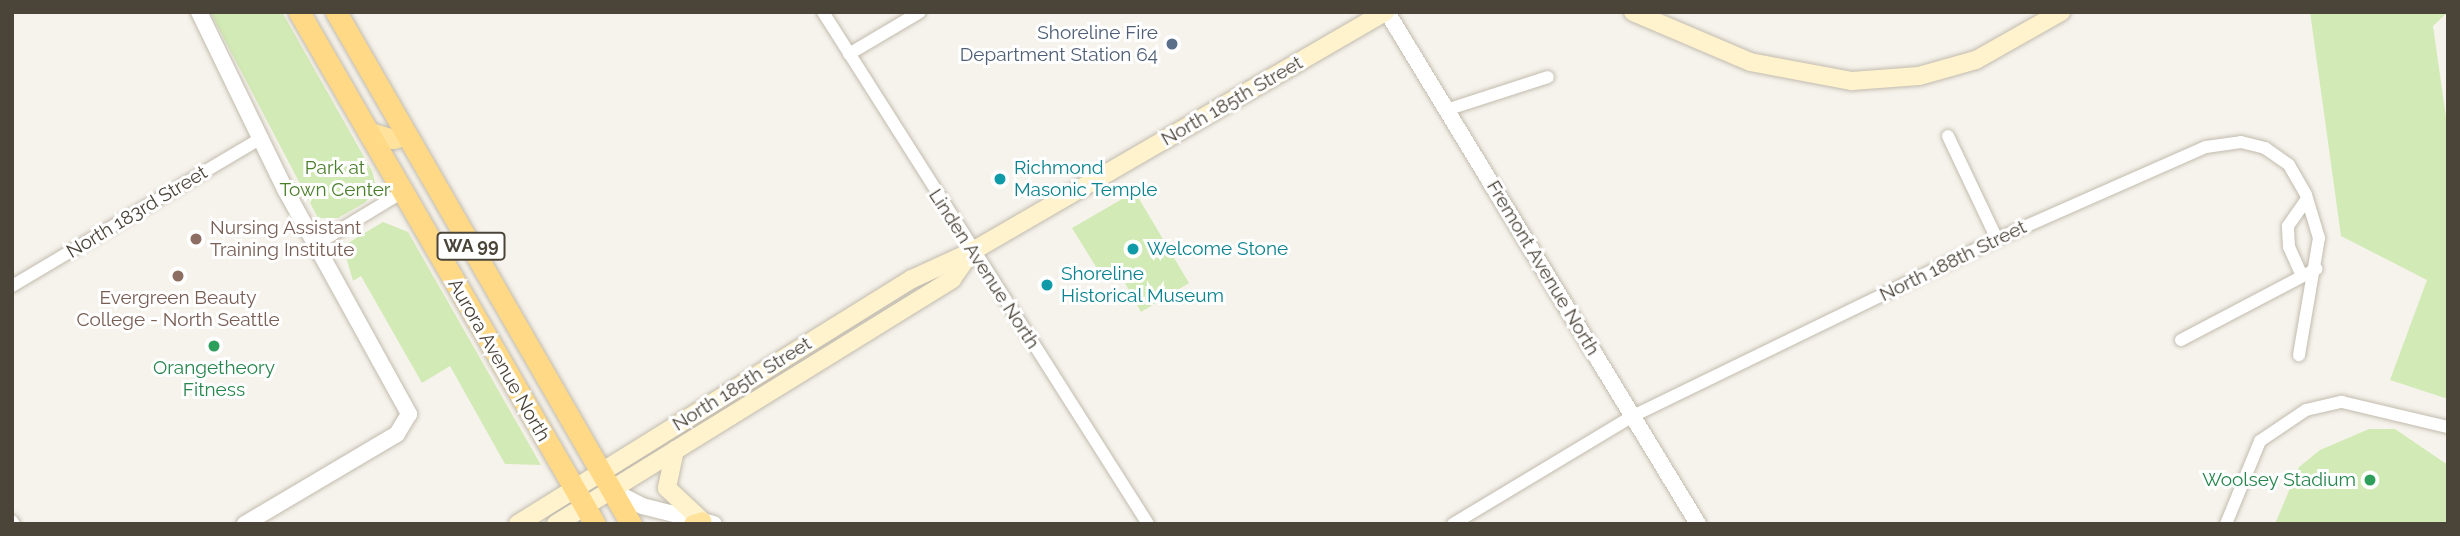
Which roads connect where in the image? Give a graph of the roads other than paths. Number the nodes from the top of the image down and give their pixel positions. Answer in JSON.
{"nodes":[{"id":1,"x":199,"y":12,"type":"edge"},
{"id":2,"x":299,"y":12,"type":"edge"},
{"id":3,"x":336,"y":12,"type":"edge"},
{"id":4,"x":823,"y":12,"type":"edge"},
{"id":5,"x":920,"y":12,"type":"edge"},
{"id":6,"x":1386,"y":12,"type":"edge"},
{"id":7,"x":1633,"y":12,"type":"edge"},
{"id":8,"x":2061,"y":12,"type":"edge"},
{"id":9,"x":849,"y":54,"type":"junction"},
{"id":10,"x":1548,"y":77,"type":"dead end"},
{"id":11,"x":1446,"y":110,"type":"junction"},
{"id":12,"x":367,"y":131,"type":"junction"},
{"id":13,"x":407,"y":135,"type":"junction"},
{"id":14,"x":1948,"y":136,"type":"dead end"},
{"id":15,"x":261,"y":138,"type":"junction"},
{"id":16,"x":401,"y":193,"type":"junction"},
{"id":17,"x":2307,"y":199,"type":"junction"},
{"id":18,"x":1997,"y":239,"type":"junction"},
{"id":19,"x":315,"y":245,"type":"junction"},
{"id":20,"x":971,"y":252,"type":"junction"},
{"id":21,"x":2316,"y":269,"type":"junction"},
{"id":22,"x":2302,"y":276,"type":"junction"},
{"id":23,"x":12,"y":286,"type":"edge"},
{"id":24,"x":2181,"y":340,"type":"dead end"},
{"id":25,"x":2300,"y":355,"type":"dead end"},
{"id":26,"x":1633,"y":416,"type":"junction"},
{"id":27,"x":2448,"y":428,"type":"edge"},
{"id":28,"x":676,"y":450,"type":"junction"},
{"id":29,"x":606,"y":481,"type":"junction"},
{"id":30,"x":585,"y":506,"type":"edge"},
{"id":31,"x":703,"y":523,"type":"edge"},
{"id":32,"x":245,"y":524,"type":"edge"},
{"id":33,"x":517,"y":524,"type":"edge"},
{"id":34,"x":556,"y":524,"type":"edge"},
{"id":35,"x":631,"y":524,"type":"edge"},
{"id":36,"x":1148,"y":524,"type":"edge"},
{"id":37,"x":1453,"y":524,"type":"edge"},
{"id":38,"x":1698,"y":524,"type":"edge"},
{"id":39,"x":2226,"y":524,"type":"edge"}],
"edges":[{"from":1,"to":15,"type":"street"},
{"from":2,"to":12,"type":"highway","name":"Aurora Avenue North","number":"WA 99"},
{"from":3,"to":13,"type":"highway","name":"Aurora Avenue North","number":"WA 99"},
{"from":4,"to":9,"type":"street","name":"Linden Avenue North"},
{"from":5,"to":9,"type":"street"},
{"from":6,"to":11,"type":"street","name":"Fremont Avenue North"},
{"from":6,"to":20,"type":"main road","name":"North 185th Street"},
{"from":7,"to":8,"type":"main road"},
{"from":9,"to":20,"type":"street","name":"Linden Avenue North"},
{"from":10,"to":11,"type":"street"},
{"from":11,"to":26,"type":"street","name":"Fremont Avenue North"},
{"from":12,"to":13,"type":"main road"},
{"from":12,"to":16,"type":"highway","name":"Aurora Avenue North","number":"WA 99"},
{"from":13,"to":29,"type":"highway","name":"Aurora Avenue North","number":"WA 99"},
{"from":14,"to":18,"type":"street"},
{"from":15,"to":19,"type":"street"},
{"from":15,"to":23,"type":"street","name":"North 183rd Street"},
{"from":16,"to":19,"type":"street"},
{"from":16,"to":30,"type":"highway","name":"Aurora Avenue North","number":"WA 99"},
{"from":17,"to":18,"type":"street","name":"North 188th Street"},
{"from":17,"to":21,"type":"street","name":"North 188th Street"},
{"from":17,"to":22,"type":"street"},
{"from":18,"to":26,"type":"street","name":"North 188th Street"},
{"from":19,"to":32,"type":"street"},
{"from":20,"to":28,"type":"main road","name":"North 185th Street"},
{"from":20,"to":29,"type":"main road","name":"North 185th Street"},
{"from":20,"to":36,"type":"street","name":"Linden Avenue North"},
{"from":21,"to":22,"type":"street"},
{"from":21,"to":25,"type":"street","name":"North 188th Street"},
{"from":22,"to":24,"type":"street"},
{"from":26,"to":37,"type":"street","name":"North 188th Street"},
{"from":26,"to":38,"type":"street","name":"Fremont Avenue North"},
{"from":27,"to":39,"type":"street"},
{"from":28,"to":29,"type":"main road","name":"North 185th Street"},
{"from":28,"to":31,"type":"main road"},
{"from":29,"to":30,"type":"main road","name":"North 185th Street"},
{"from":29,"to":31,"type":"street"},
{"from":29,"to":35,"type":"highway","name":"Aurora Avenue North","number":"WA 99"},
{"from":30,"to":33,"type":"main road","name":"North 185th Street"},
{"from":30,"to":34,"type":"main road","name":"North 185th Street"}]}
